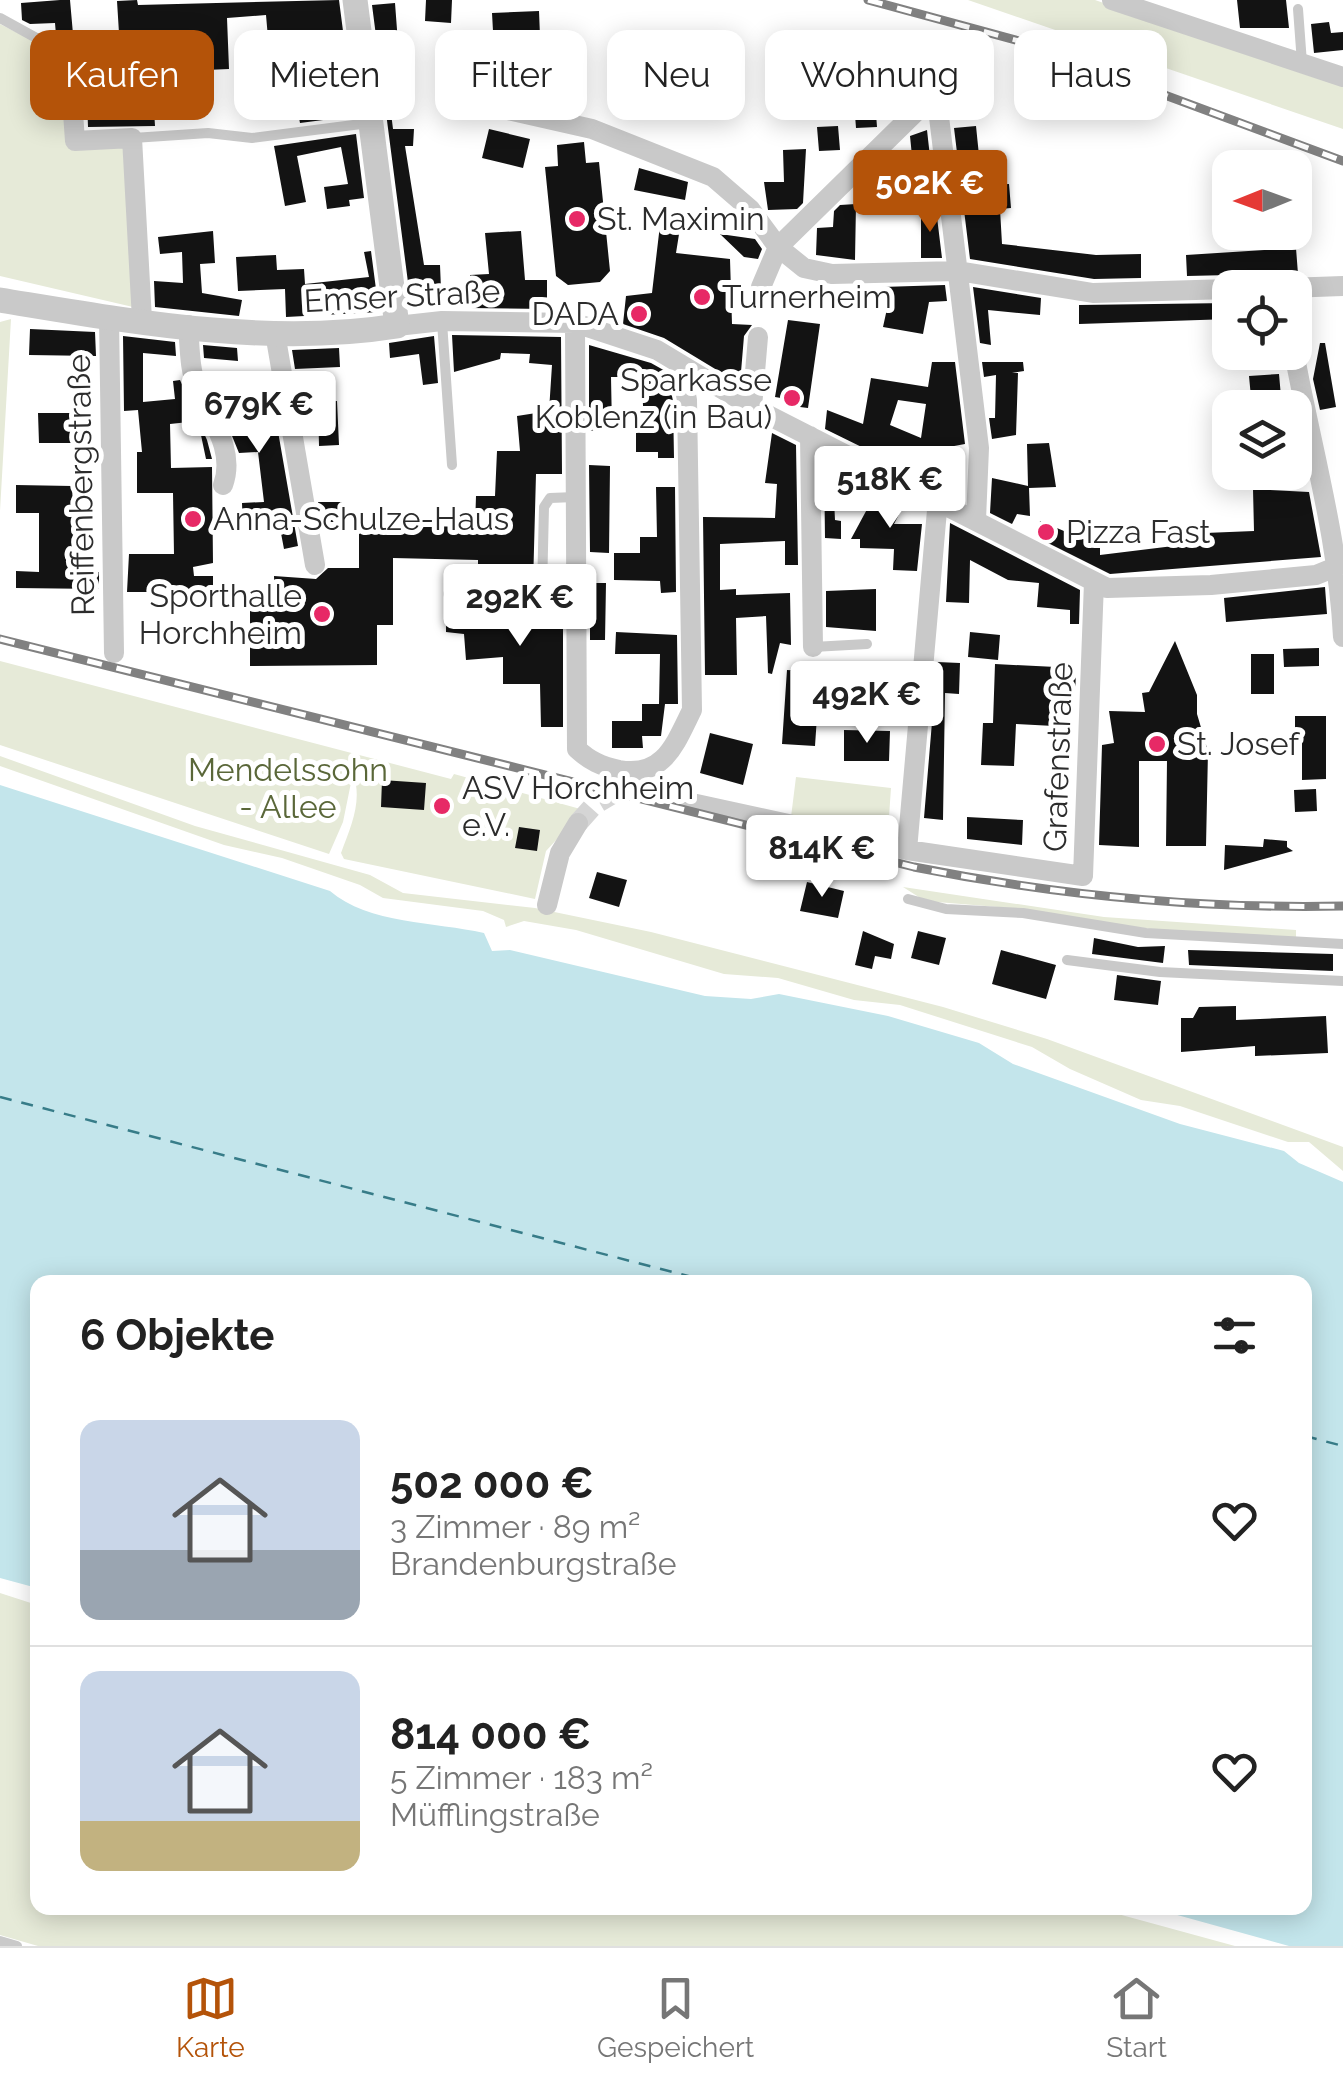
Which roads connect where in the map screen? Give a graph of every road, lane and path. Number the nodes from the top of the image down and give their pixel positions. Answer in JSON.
{"nodes":[{"id":1,"x":356,"y":0,"type":"edge"},
{"id":2,"x":1112,"y":0,"type":"edge"},
{"id":3,"x":1298,"y":10,"type":"dead end"},
{"id":4,"x":0,"y":18,"type":"edge"},
{"id":5,"x":30,"y":35,"type":"edge"},
{"id":6,"x":1302,"y":64,"type":"junction"},
{"id":7,"x":1343,"y":77,"type":"edge"},
{"id":8,"x":74,"y":120,"type":"edge"},
{"id":9,"x":552,"y":120,"type":"edge"},
{"id":10,"x":907,"y":120,"type":"edge"},
{"id":11,"x":939,"y":120,"type":"edge"},
{"id":12,"x":371,"y":123,"type":"junction"},
{"id":13,"x":132,"y":138,"type":"junction"},
{"id":14,"x":778,"y":247,"type":"junction"},
{"id":15,"x":958,"y":271,"type":"junction"},
{"id":16,"x":1343,"y":286,"type":"edge"},
{"id":17,"x":760,"y":287,"type":"dead end"},
{"id":18,"x":1312,"y":287,"type":"edge"},
{"id":19,"x":1212,"y":289,"type":"edge"},
{"id":20,"x":0,"y":300,"type":"edge"},
{"id":21,"x":109,"y":317,"type":"junction"},
{"id":22,"x":142,"y":320,"type":"junction"},
{"id":23,"x":442,"y":320,"type":"junction"},
{"id":24,"x":575,"y":324,"type":"junction"},
{"id":25,"x":188,"y":325,"type":"junction"},
{"id":26,"x":397,"y":326,"type":"junction"},
{"id":27,"x":276,"y":333,"type":"junction"},
{"id":28,"x":758,"y":337,"type":"dead end"},
{"id":29,"x":680,"y":364,"type":"junction"},
{"id":30,"x":1298,"y":370,"type":"edge"},
{"id":31,"x":752,"y":407,"type":"junction"},
{"id":32,"x":810,"y":436,"type":"junction"},
{"id":33,"x":452,"y":465,"type":"dead end"},
{"id":34,"x":222,"y":485,"type":"dead end"},
{"id":35,"x":575,"y":498,"type":"junction"},
{"id":36,"x":938,"y":499,"type":"junction"},
{"id":37,"x":976,"y":520,"type":"junction"},
{"id":38,"x":315,"y":565,"type":"dead end"},
{"id":39,"x":1341,"y":565,"type":"edge"},
{"id":40,"x":1094,"y":582,"type":"junction"},
{"id":41,"x":448,"y":594,"type":"dead end"},
{"id":42,"x":1343,"y":636,"type":"edge"},
{"id":43,"x":867,"y":644,"type":"dead end"},
{"id":44,"x":813,"y":647,"type":"joint"},
{"id":45,"x":114,"y":652,"type":"dead end"},
{"id":46,"x":623,"y":788,"type":"dead end"},
{"id":47,"x":578,"y":823,"type":"tunnel mouth"},
{"id":48,"x":907,"y":850,"type":"junction"},
{"id":49,"x":908,"y":899,"type":"dead end"},
{"id":50,"x":546,"y":905,"type":"dead end"},
{"id":51,"x":1343,"y":944,"type":"edge"},
{"id":52,"x":1066,"y":960,"type":"dead end"},
{"id":53,"x":1343,"y":981,"type":"edge"},
{"id":54,"x":0,"y":1941,"type":"edge"},
{"id":55,"x":17,"y":1946,"type":"edge"}],
"edges":[{"from":1,"to":12,"type":"street"},
{"from":2,"to":6,"type":"street"},
{"from":3,"to":6,"type":"lane"},
{"from":4,"to":5,"type":"lane"},
{"from":6,"to":7,"type":"street"},
{"from":8,"to":13,"type":"street"},
{"from":9,"to":14,"type":"street"},
{"from":10,"to":14,"type":"street"},
{"from":11,"to":15,"type":"street"},
{"from":12,"to":13,"type":"lane"},
{"from":12,"to":26,"type":"street"},
{"from":13,"to":22,"type":"street"},
{"from":14,"to":15,"type":"street"},
{"from":14,"to":17,"type":"street"},
{"from":15,"to":19,"type":"street"},
{"from":15,"to":37,"type":"street"},
{"from":16,"to":18,"type":"street"},
{"from":20,"to":21,"type":"street","name":"Emser Straße"},
{"from":21,"to":22,"type":"street","name":"Emser Straße"},
{"from":21,"to":45,"type":"street","name":"Reiffenbergstraße"},
{"from":22,"to":25,"type":"street","name":"Emser Straße"},
{"from":23,"to":24,"type":"street","name":"Emser Straße"},
{"from":23,"to":26,"type":"street","name":"Emser Straße"},
{"from":23,"to":33,"type":"lane"},
{"from":24,"to":29,"type":"street","name":"Emser Straße"},
{"from":24,"to":35,"type":"street"},
{"from":25,"to":27,"type":"street","name":"Emser Straße"},
{"from":25,"to":34,"type":"street"},
{"from":26,"to":27,"type":"street","name":"Emser Straße"},
{"from":27,"to":38,"type":"street"},
{"from":28,"to":31,"type":"street"},
{"from":29,"to":31,"type":"street","name":"Emser Straße"},
{"from":29,"to":35,"type":"street"},
{"from":30,"to":39,"type":"street"},
{"from":31,"to":32,"type":"street","name":"Emser Straße"},
{"from":32,"to":36,"type":"street","name":"Emser Straße"},
{"from":32,"to":44,"type":"street"},
{"from":35,"to":41,"type":"lane"},
{"from":36,"to":37,"type":"street","name":"Emser Straße"},
{"from":36,"to":48,"type":"street"},
{"from":37,"to":40,"type":"street","name":"Emser Straße"},
{"from":39,"to":40,"type":"street","name":"Emser Straße"},
{"from":39,"to":42,"type":"street"},
{"from":40,"to":48,"type":"street","name":"Grafenstraße"},
{"from":43,"to":44,"type":"lane"},
{"from":46,"to":48,"type":"street"},
{"from":47,"to":50,"type":"street"},
{"from":49,"to":51,"type":"lane"},
{"from":52,"to":53,"type":"lane"},
{"from":54,"to":55,"type":"lane"}]}
